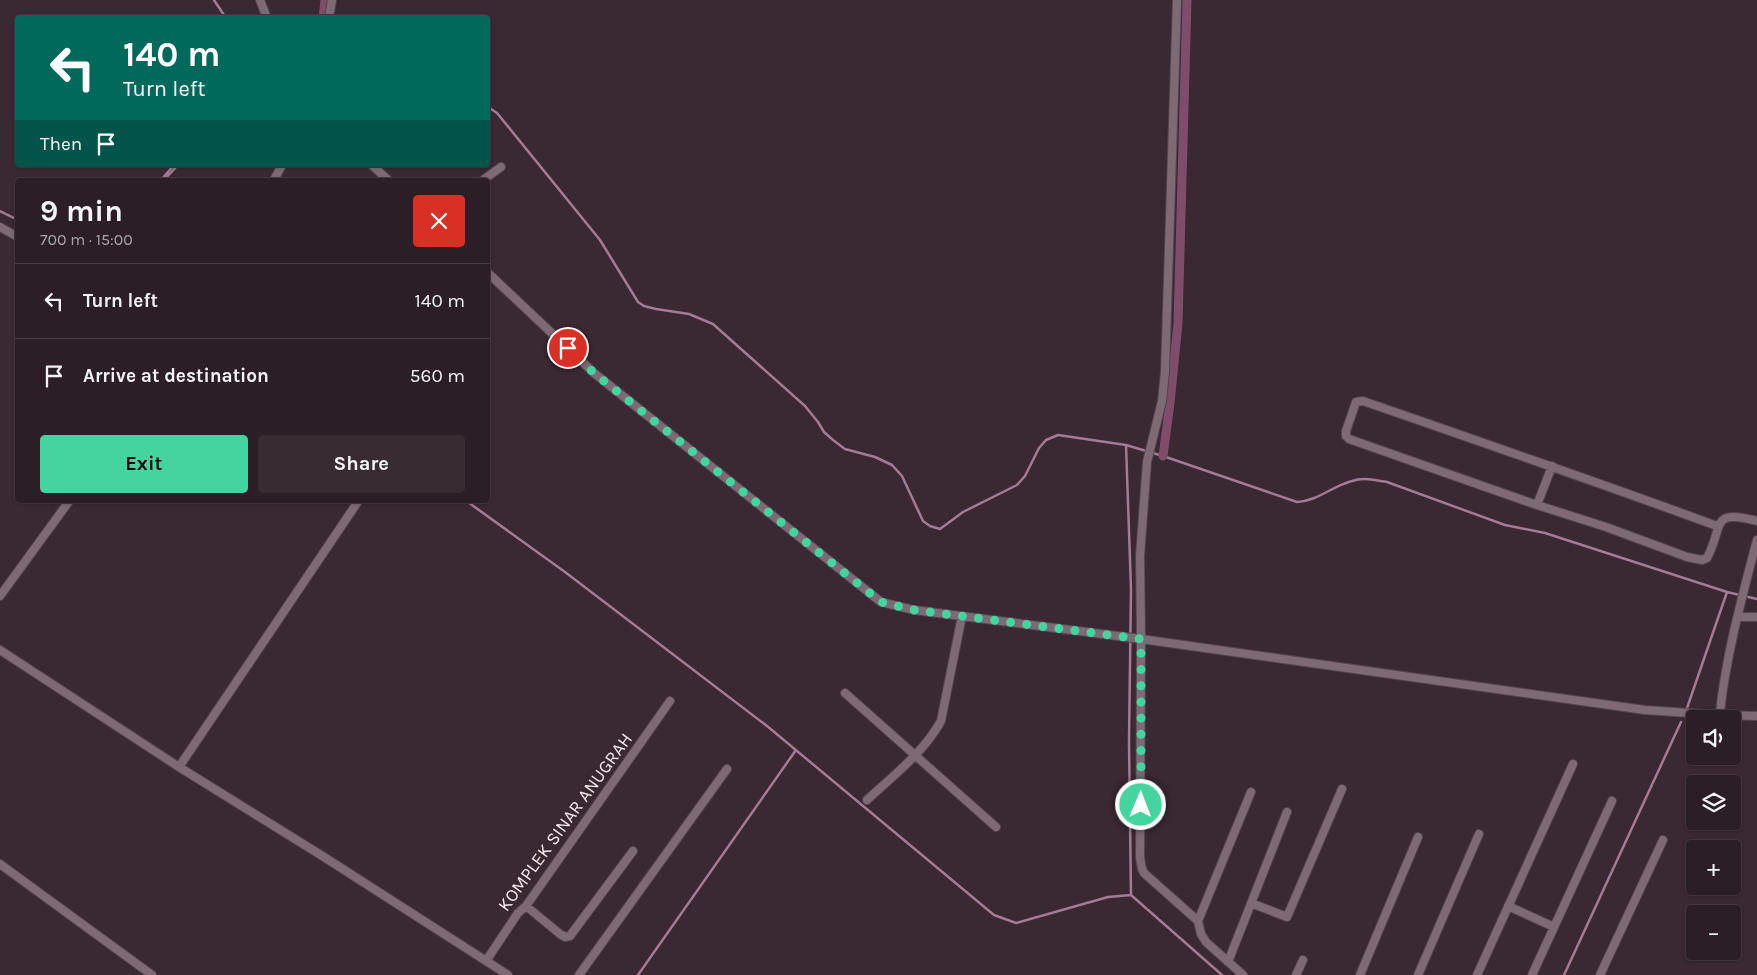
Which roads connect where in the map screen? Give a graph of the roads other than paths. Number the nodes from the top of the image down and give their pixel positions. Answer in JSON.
{"nodes":[{"id":1,"x":260,"y":0,"type":"edge"},
{"id":2,"x":332,"y":0,"type":"edge"},
{"id":3,"x":1178,"y":0,"type":"edge"},
{"id":4,"x":266,"y":15,"type":"edge"},
{"id":5,"x":330,"y":15,"type":"edge"},
{"id":6,"x":374,"y":167,"type":"edge"},
{"id":7,"x":501,"y":167,"type":"dead end"},
{"id":8,"x":386,"y":178,"type":"edge"},
{"id":9,"x":486,"y":178,"type":"edge"},
{"id":10,"x":0,"y":227,"type":"edge"},
{"id":11,"x":15,"y":235,"type":"edge"},
{"id":12,"x":490,"y":275,"type":"edge"},
{"id":13,"x":1552,"y":466,"type":"junction"},
{"id":14,"x":68,"y":503,"type":"edge"},
{"id":15,"x":357,"y":503,"type":"edge"},
{"id":16,"x":1537,"y":505,"type":"junction"},
{"id":17,"x":1757,"y":521,"type":"edge"},
{"id":18,"x":1717,"y":526,"type":"junction"},
{"id":19,"x":1757,"y":540,"type":"edge"},
{"id":20,"x":0,"y":596,"type":"edge"},
{"id":21,"x":962,"y":616,"type":"junction"},
{"id":22,"x":1738,"y":617,"type":"junction"},
{"id":23,"x":1757,"y":617,"type":"edge"},
{"id":24,"x":1138,"y":639,"type":"junction"},
{"id":25,"x":0,"y":650,"type":"edge"},
{"id":26,"x":845,"y":693,"type":"dead end"},
{"id":27,"x":670,"y":701,"type":"dead end"},
{"id":28,"x":1720,"y":710,"type":"edge"},
{"id":29,"x":1686,"y":713,"type":"edge"},
{"id":30,"x":1741,"y":716,"type":"edge"},
{"id":31,"x":1757,"y":716,"type":"edge"},
{"id":32,"x":916,"y":754,"type":"junction"},
{"id":33,"x":1573,"y":764,"type":"dead end"},
{"id":34,"x":179,"y":767,"type":"junction"},
{"id":35,"x":726,"y":769,"type":"dead end"},
{"id":36,"x":1342,"y":789,"type":"dead end"},
{"id":37,"x":1251,"y":792,"type":"dead end"},
{"id":38,"x":867,"y":800,"type":"dead end"},
{"id":39,"x":1612,"y":801,"type":"dead end"},
{"id":40,"x":1287,"y":812,"type":"dead end"},
{"id":41,"x":996,"y":828,"type":"dead end"},
{"id":42,"x":1479,"y":834,"type":"dead end"},
{"id":43,"x":1418,"y":837,"type":"dead end"},
{"id":44,"x":1663,"y":840,"type":"dead end"},
{"id":45,"x":633,"y":850,"type":"dead end"},
{"id":46,"x":0,"y":864,"type":"edge"},
{"id":47,"x":1251,"y":903,"type":"junction"},
{"id":48,"x":526,"y":906,"type":"junction"},
{"id":49,"x":1508,"y":906,"type":"junction"},
{"id":50,"x":1198,"y":921,"type":"junction"},
{"id":51,"x":1554,"y":927,"type":"junction"},
{"id":52,"x":1303,"y":960,"type":"dead end"},
{"id":53,"x":486,"y":961,"type":"junction"},
{"id":54,"x":1228,"y":962,"type":"junction"},
{"id":55,"x":152,"y":975,"type":"edge"},
{"id":56,"x":508,"y":975,"type":"edge"},
{"id":57,"x":579,"y":975,"type":"edge"},
{"id":58,"x":1243,"y":975,"type":"edge"},
{"id":59,"x":1296,"y":975,"type":"edge"},
{"id":60,"x":1360,"y":975,"type":"edge"},
{"id":61,"x":1418,"y":975,"type":"edge"},
{"id":62,"x":1477,"y":975,"type":"edge"},
{"id":63,"x":1532,"y":975,"type":"edge"},
{"id":64,"x":1600,"y":975,"type":"edge"}],
"edges":[{"from":1,"to":4,"type":"street"},
{"from":2,"to":5,"type":"street"},
{"from":3,"to":24,"type":"street"},
{"from":6,"to":8,"type":"street"},
{"from":7,"to":9,"type":"street"},
{"from":10,"to":11,"type":"street"},
{"from":12,"to":21,"type":"street"},
{"from":13,"to":16,"type":"street"},
{"from":13,"to":16,"type":"street"},
{"from":13,"to":18,"type":"street"},
{"from":14,"to":20,"type":"street"},
{"from":15,"to":34,"type":"street"},
{"from":16,"to":18,"type":"street"},
{"from":17,"to":18,"type":"street"},
{"from":19,"to":22,"type":"street"},
{"from":21,"to":24,"type":"street"},
{"from":21,"to":32,"type":"street"},
{"from":22,"to":23,"type":"street"},
{"from":22,"to":28,"type":"street"},
{"from":24,"to":29,"type":"street"},
{"from":24,"to":50,"type":"street"},
{"from":25,"to":34,"type":"street"},
{"from":26,"to":32,"type":"street"},
{"from":27,"to":48,"type":"street","name":"KOMPLEK SINAR ANUGRAH"},
{"from":30,"to":31,"type":"street"},
{"from":32,"to":38,"type":"street"},
{"from":32,"to":41,"type":"street"},
{"from":33,"to":49,"type":"street"},
{"from":34,"to":53,"type":"street"},
{"from":35,"to":57,"type":"street"},
{"from":36,"to":47,"type":"street"},
{"from":37,"to":50,"type":"street"},
{"from":39,"to":51,"type":"street"},
{"from":40,"to":47,"type":"street"},
{"from":42,"to":61,"type":"street"},
{"from":43,"to":60,"type":"street"},
{"from":44,"to":64,"type":"street"},
{"from":45,"to":48,"type":"street"},
{"from":46,"to":55,"type":"street"},
{"from":47,"to":54,"type":"street"},
{"from":48,"to":53,"type":"street","name":"KOMPLEK SINAR ANUGRAH"},
{"from":49,"to":51,"type":"street"},
{"from":49,"to":62,"type":"street"},
{"from":50,"to":54,"type":"street"},
{"from":51,"to":63,"type":"street"},
{"from":52,"to":59,"type":"street"},
{"from":53,"to":56,"type":"street"},
{"from":54,"to":58,"type":"street"}]}
